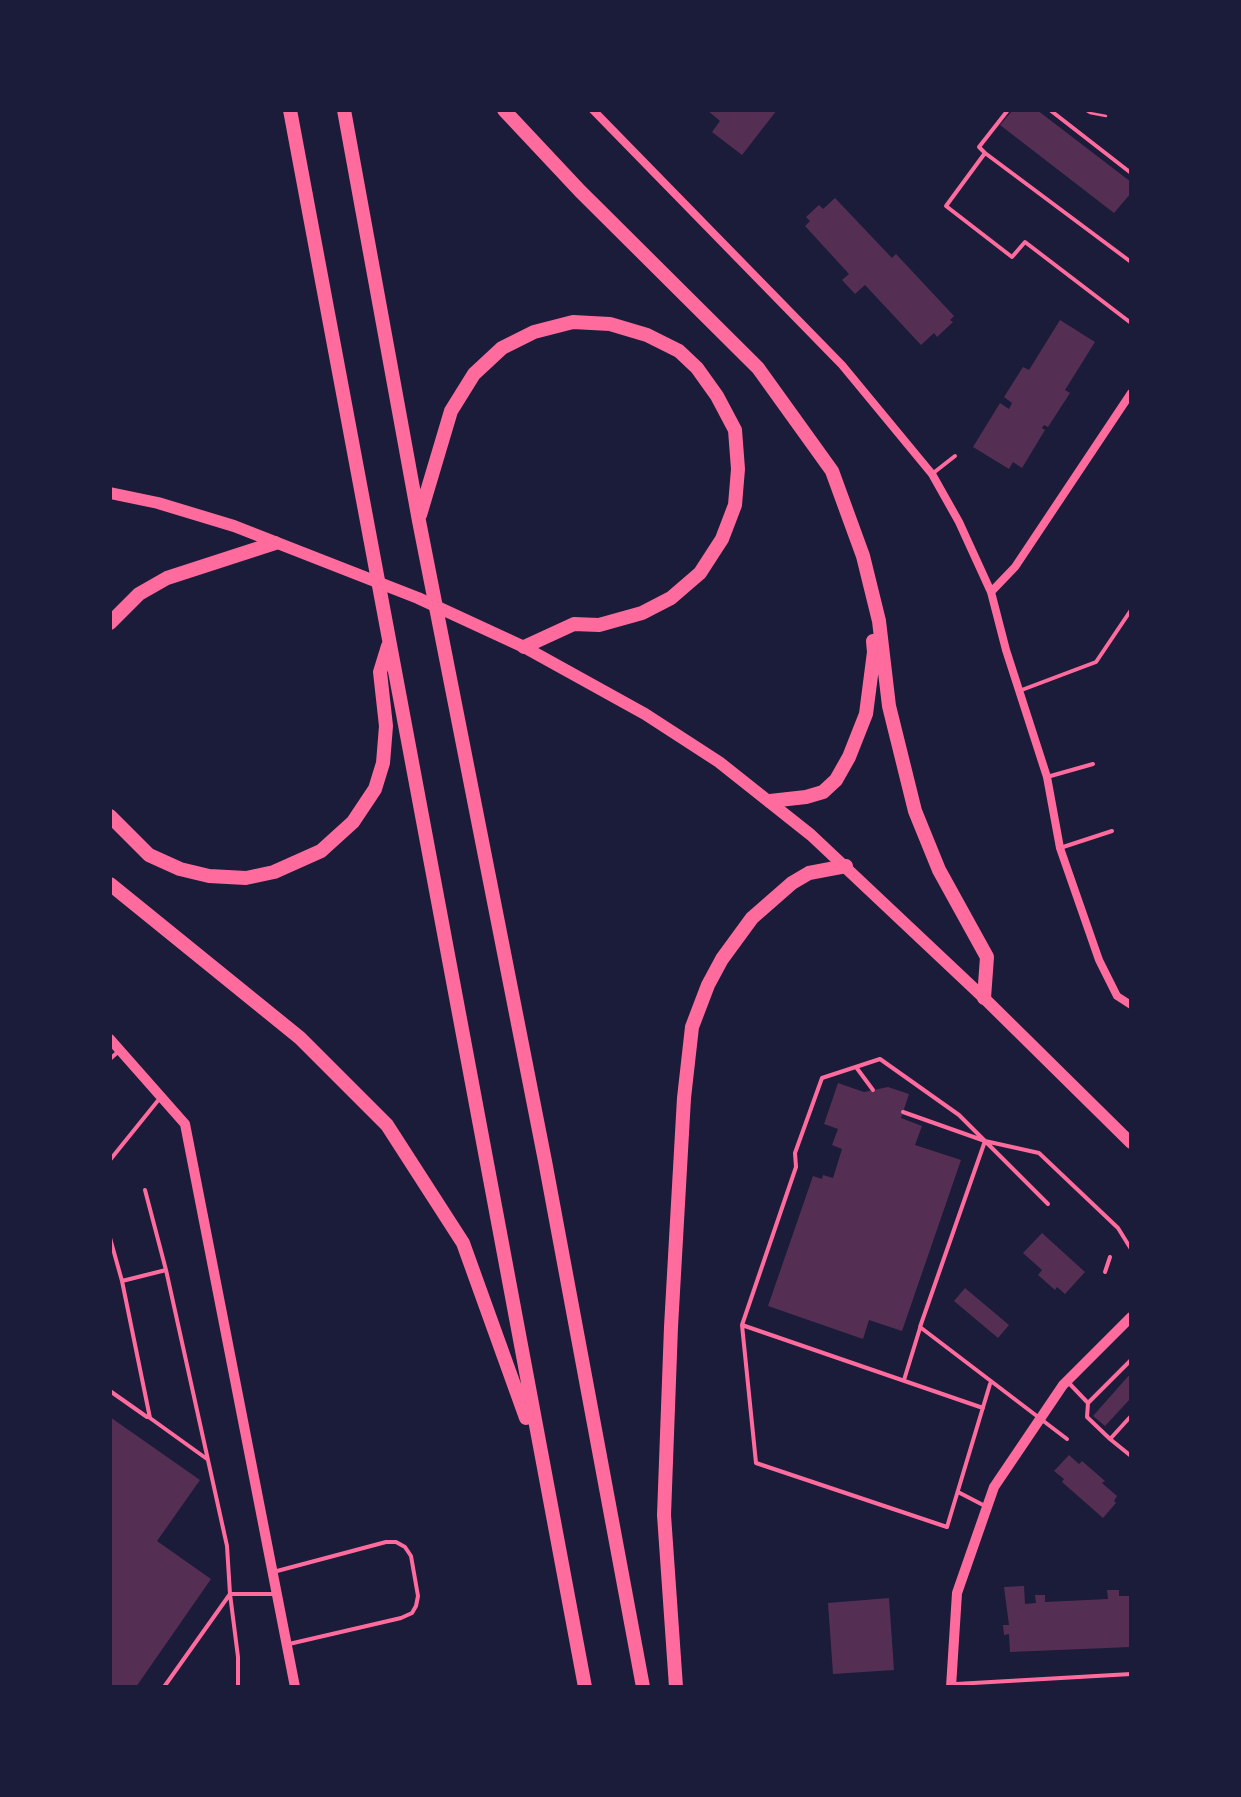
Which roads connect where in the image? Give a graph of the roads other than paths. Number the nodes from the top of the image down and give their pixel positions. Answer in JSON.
{"nodes":[{"id":1,"x":290,"y":110,"type":"edge"},
{"id":2,"x":344,"y":110,"type":"edge"},
{"id":3,"x":504,"y":110,"type":"edge"},
{"id":4,"x":594,"y":110,"type":"edge"},
{"id":5,"x":1008,"y":110,"type":"edge"},
{"id":6,"x":1050,"y":110,"type":"edge"},
{"id":7,"x":985,"y":152,"type":"junction"},
{"id":8,"x":1131,"y":173,"type":"edge"},
{"id":9,"x":1131,"y":262,"type":"edge"},
{"id":10,"x":1131,"y":323,"type":"edge"},
{"id":11,"x":1131,"y":393,"type":"edge"},
{"id":12,"x":955,"y":456,"type":"dead end"},
{"id":13,"x":932,"y":474,"type":"junction"},
{"id":14,"x":110,"y":493,"type":"edge"},
{"id":15,"x":419,"y":521,"type":"junction"},
{"id":16,"x":275,"y":542,"type":"junction"},
{"id":17,"x":862,"y":556,"type":"junction"},
{"id":18,"x":991,"y":592,"type":"junction"},
{"id":19,"x":1131,"y":610,"type":"edge"},
{"id":20,"x":110,"y":623,"type":"edge"},
{"id":21,"x":390,"y":640,"type":"junction"},
{"id":22,"x":524,"y":647,"type":"junction"},
{"id":23,"x":1019,"y":691,"type":"junction"},
{"id":24,"x":1094,"y":764,"type":"dead end"},
{"id":25,"x":1047,"y":777,"type":"junction"},
{"id":26,"x":770,"y":801,"type":"junction"},
{"id":27,"x":110,"y":816,"type":"edge"},
{"id":28,"x":1112,"y":830,"type":"dead end"},
{"id":29,"x":1060,"y":848,"type":"junction"},
{"id":30,"x":846,"y":866,"type":"junction"},
{"id":31,"x":110,"y":884,"type":"edge"},
{"id":32,"x":984,"y":998,"type":"junction"},
{"id":33,"x":1131,"y":1005,"type":"edge"},
{"id":34,"x":110,"y":1039,"type":"edge"},
{"id":35,"x":120,"y":1050,"type":"junction"},
{"id":36,"x":110,"y":1059,"type":"edge"},
{"id":37,"x":856,"y":1067,"type":"junction"},
{"id":38,"x":873,"y":1090,"type":"dead end"},
{"id":39,"x":161,"y":1097,"type":"junction"},
{"id":40,"x":903,"y":1112,"type":"dead end"},
{"id":41,"x":985,"y":1142,"type":"junction"},
{"id":42,"x":1131,"y":1143,"type":"edge"},
{"id":43,"x":113,"y":1151,"type":"edge"},
{"id":44,"x":110,"y":1160,"type":"edge"},
{"id":45,"x":145,"y":1190,"type":"dead end"},
{"id":46,"x":1048,"y":1204,"type":"dead end"},
{"id":47,"x":110,"y":1238,"type":"edge"},
{"id":48,"x":1131,"y":1248,"type":"edge"},
{"id":49,"x":1110,"y":1257,"type":"dead end"},
{"id":50,"x":166,"y":1270,"type":"junction"},
{"id":51,"x":1105,"y":1272,"type":"dead end"},
{"id":52,"x":122,"y":1280,"type":"junction"},
{"id":53,"x":1131,"y":1317,"type":"edge"},
{"id":54,"x":742,"y":1325,"type":"junction"},
{"id":55,"x":920,"y":1327,"type":"junction"},
{"id":56,"x":1131,"y":1360,"type":"edge"},
{"id":57,"x":904,"y":1380,"type":"junction"},
{"id":58,"x":1068,"y":1381,"type":"junction"},
{"id":59,"x":991,"y":1382,"type":"junction"},
{"id":60,"x":110,"y":1391,"type":"edge"},
{"id":61,"x":1088,"y":1403,"type":"junction"},
{"id":62,"x":983,"y":1408,"type":"junction"},
{"id":63,"x":1131,"y":1416,"type":"edge"},
{"id":64,"x":150,"y":1418,"type":"junction"},
{"id":65,"x":1040,"y":1419,"type":"junction"},
{"id":66,"x":1066,"y":1439,"type":"dead end"},
{"id":67,"x":1110,"y":1439,"type":"junction"},
{"id":68,"x":1131,"y":1456,"type":"edge"},
{"id":69,"x":209,"y":1460,"type":"junction"},
{"id":70,"x":541,"y":1461,"type":"junction"},
{"id":71,"x":958,"y":1492,"type":"junction"},
{"id":72,"x":986,"y":1507,"type":"junction"},
{"id":73,"x":272,"y":1572,"type":"junction"},
{"id":74,"x":230,"y":1594,"type":"junction"},
{"id":75,"x":276,"y":1594,"type":"junction"},
{"id":76,"x":286,"y":1645,"type":"junction"},
{"id":77,"x":1131,"y":1674,"type":"edge"},
{"id":78,"x":951,"y":1686,"type":"edge"},
{"id":79,"x":164,"y":1687,"type":"edge"},
{"id":80,"x":238,"y":1687,"type":"edge"},
{"id":81,"x":295,"y":1687,"type":"edge"},
{"id":82,"x":584,"y":1687,"type":"edge"},
{"id":83,"x":643,"y":1687,"type":"edge"},
{"id":84,"x":676,"y":1687,"type":"edge"}],
"edges":[{"from":1,"to":21,"type":"highway"},
{"from":2,"to":15,"type":"highway"},
{"from":3,"to":17,"type":"highway"},
{"from":4,"to":13,"type":"street"},
{"from":5,"to":7,"type":"lane"},
{"from":6,"to":8,"type":"lane"},
{"from":7,"to":9,"type":"lane"},
{"from":7,"to":10,"type":"lane"},
{"from":11,"to":18,"type":"street"},
{"from":12,"to":13,"type":"lane"},
{"from":13,"to":18,"type":"street"},
{"from":14,"to":16,"type":"main road"},
{"from":15,"to":22,"type":"highway"},
{"from":15,"to":83,"type":"highway"},
{"from":16,"to":20,"type":"highway"},
{"from":16,"to":22,"type":"main road"},
{"from":17,"to":26,"type":"highway"},
{"from":17,"to":32,"type":"highway"},
{"from":18,"to":23,"type":"street"},
{"from":19,"to":23,"type":"lane"},
{"from":21,"to":27,"type":"highway"},
{"from":21,"to":70,"type":"highway"},
{"from":22,"to":26,"type":"main road"},
{"from":23,"to":25,"type":"street"},
{"from":24,"to":25,"type":"lane"},
{"from":25,"to":29,"type":"street"},
{"from":26,"to":30,"type":"main road"},
{"from":28,"to":29,"type":"lane"},
{"from":29,"to":33,"type":"street"},
{"from":30,"to":32,"type":"main road"},
{"from":30,"to":84,"type":"highway"},
{"from":31,"to":70,"type":"highway"},
{"from":32,"to":42,"type":"main road"},
{"from":34,"to":35,"type":"street"},
{"from":35,"to":36,"type":"lane"},
{"from":35,"to":39,"type":"street"},
{"from":37,"to":38,"type":"lane"},
{"from":37,"to":41,"type":"lane"},
{"from":37,"to":54,"type":"lane"},
{"from":39,"to":43,"type":"lane"},
{"from":39,"to":73,"type":"street"},
{"from":40,"to":41,"type":"lane"},
{"from":41,"to":46,"type":"lane"},
{"from":41,"to":48,"type":"lane"},
{"from":41,"to":55,"type":"lane"},
{"from":43,"to":44,"type":"lane"},
{"from":45,"to":50,"type":"lane"},
{"from":47,"to":52,"type":"lane"},
{"from":49,"to":51,"type":"lane"},
{"from":50,"to":52,"type":"lane"},
{"from":50,"to":69,"type":"lane"},
{"from":52,"to":64,"type":"lane"},
{"from":53,"to":58,"type":"street"},
{"from":54,"to":57,"type":"lane"},
{"from":54,"to":71,"type":"lane"},
{"from":55,"to":57,"type":"lane"},
{"from":55,"to":59,"type":"lane"},
{"from":56,"to":61,"type":"lane"},
{"from":57,"to":62,"type":"lane"},
{"from":58,"to":61,"type":"lane"},
{"from":58,"to":65,"type":"street"},
{"from":59,"to":62,"type":"lane"},
{"from":59,"to":65,"type":"lane"},
{"from":60,"to":64,"type":"lane"},
{"from":61,"to":67,"type":"lane"},
{"from":62,"to":71,"type":"lane"},
{"from":63,"to":67,"type":"lane"},
{"from":64,"to":69,"type":"lane"},
{"from":65,"to":66,"type":"lane"},
{"from":65,"to":72,"type":"street"},
{"from":67,"to":68,"type":"lane"},
{"from":69,"to":74,"type":"lane"},
{"from":70,"to":82,"type":"highway"},
{"from":71,"to":72,"type":"lane"},
{"from":72,"to":78,"type":"street"},
{"from":73,"to":75,"type":"street"},
{"from":73,"to":76,"type":"lane"},
{"from":74,"to":75,"type":"lane"},
{"from":74,"to":79,"type":"lane"},
{"from":74,"to":80,"type":"lane"},
{"from":75,"to":76,"type":"street"},
{"from":76,"to":81,"type":"street"},
{"from":77,"to":78,"type":"lane"}]}
